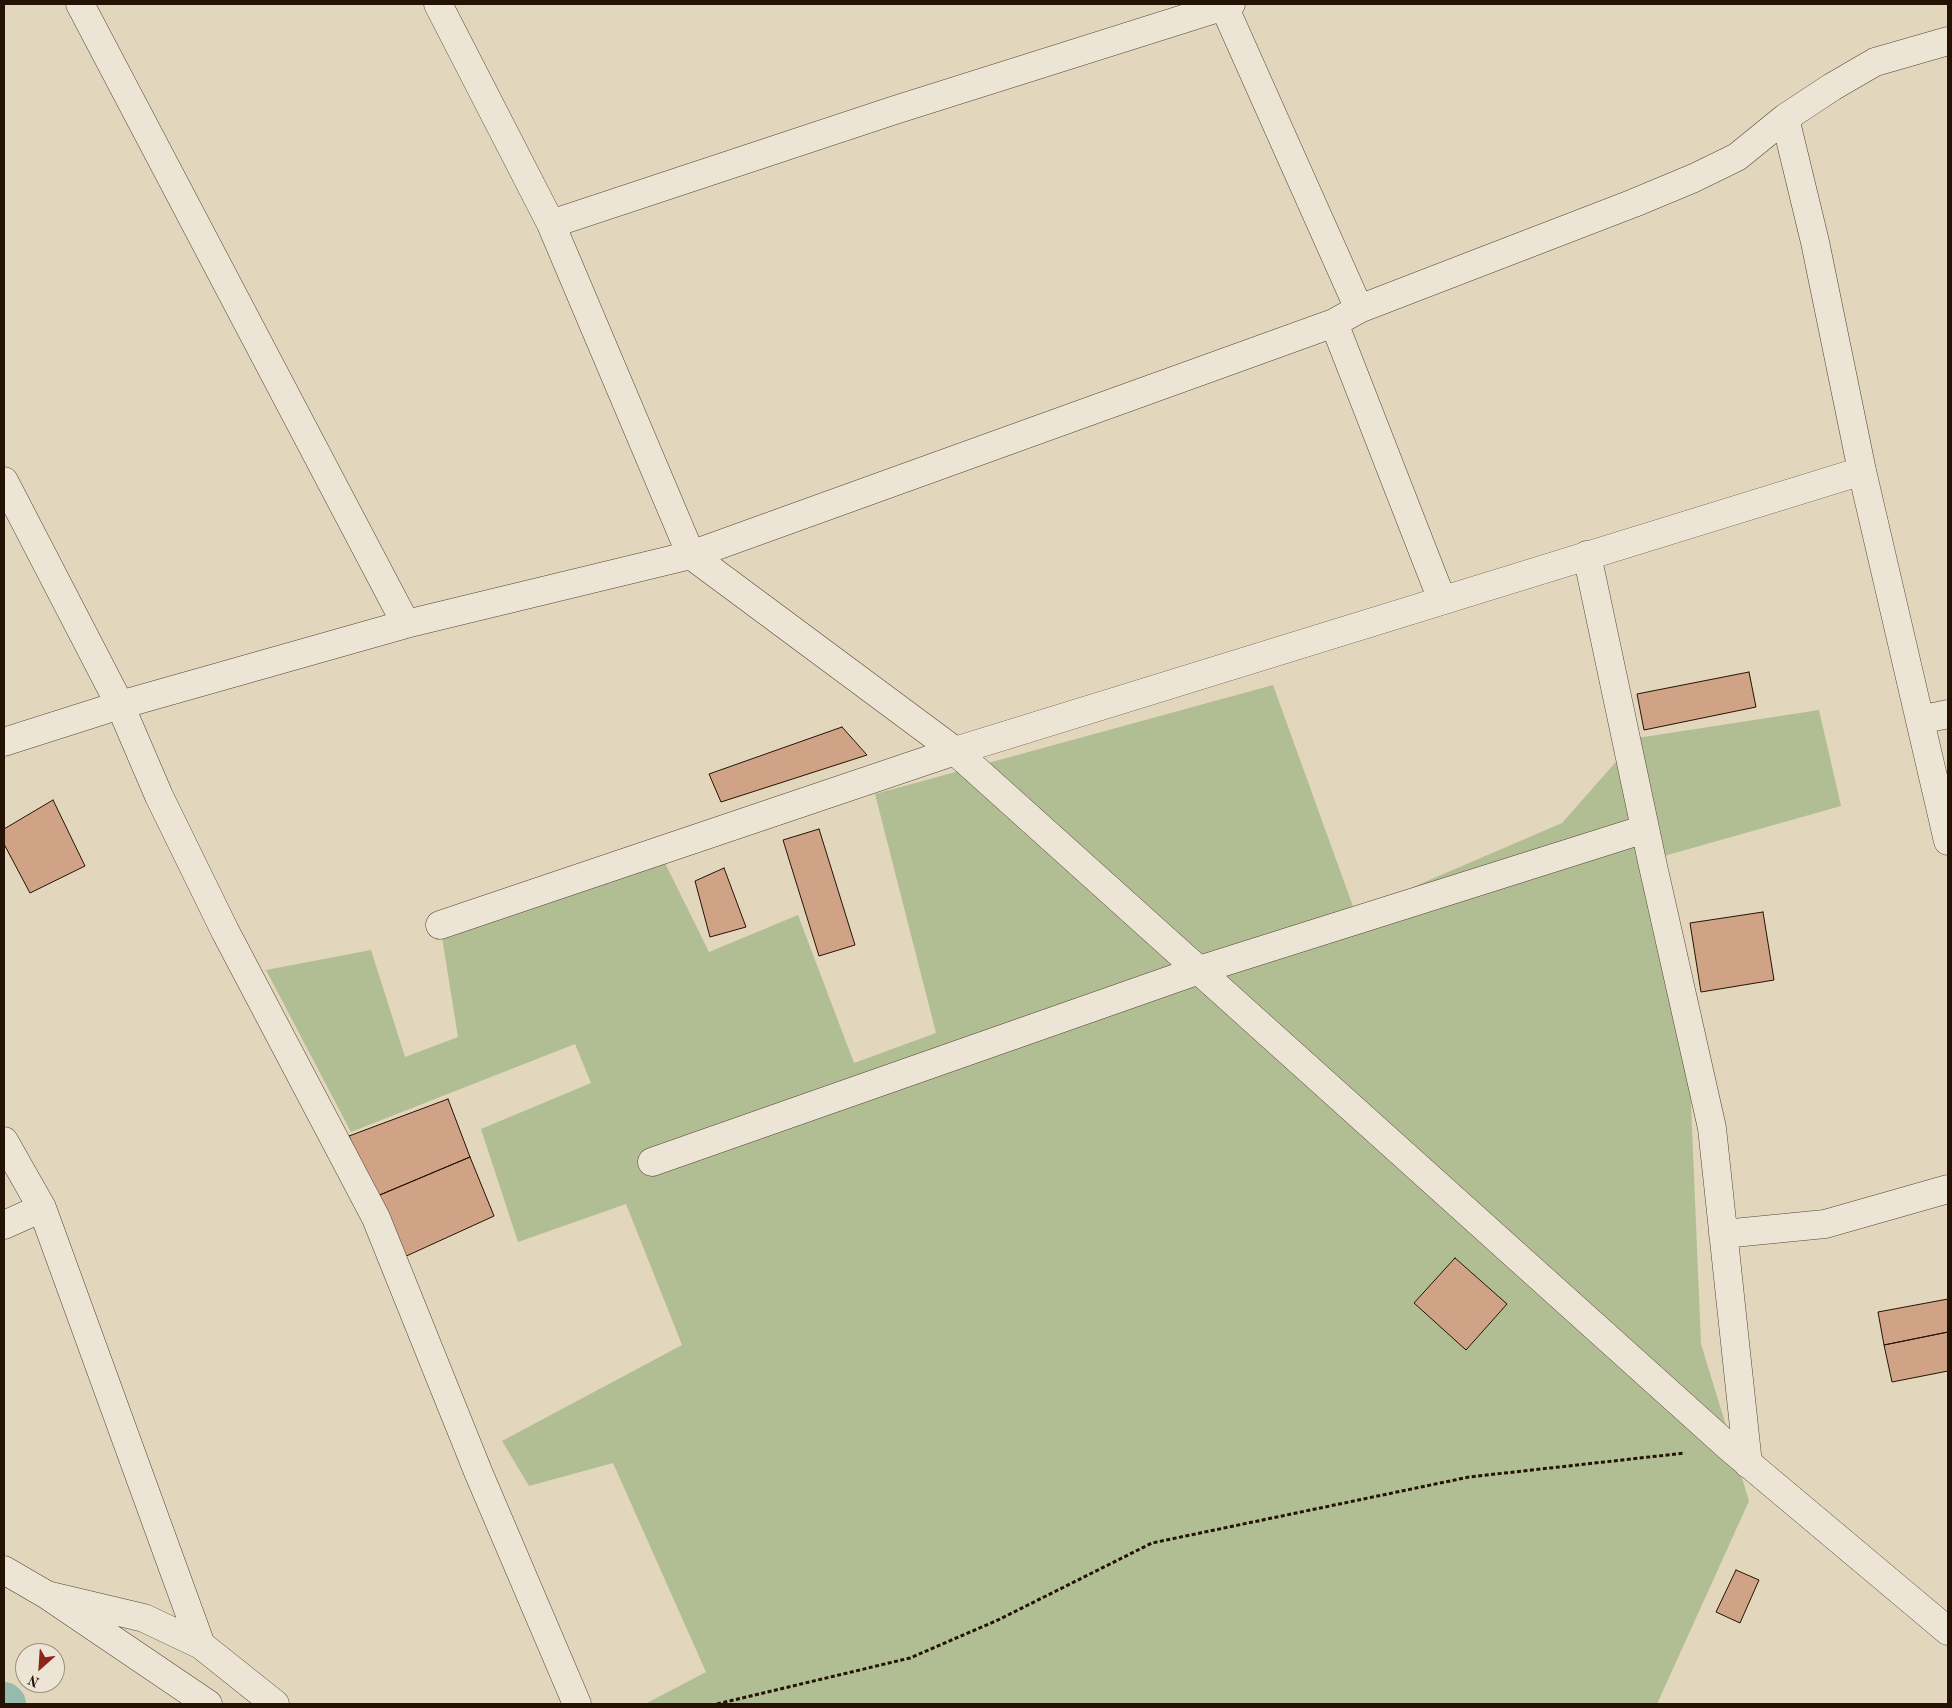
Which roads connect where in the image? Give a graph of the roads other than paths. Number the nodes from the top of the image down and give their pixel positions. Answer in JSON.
{"nodes":[{"id":1,"x":80,"y":4,"type":"edge"},
{"id":2,"x":438,"y":4,"type":"edge"},
{"id":3,"x":1226,"y":5,"type":"edge"},
{"id":4,"x":1948,"y":41,"type":"edge"},
{"id":5,"x":1785,"y":118,"type":"junction"},
{"id":6,"x":551,"y":224,"type":"junction"},
{"id":7,"x":1359,"y":310,"type":"junction"},
{"id":8,"x":1334,"y":322,"type":"junction"},
{"id":9,"x":1862,"y":471,"type":"junction"},
{"id":10,"x":4,"y":481,"type":"edge"},
{"id":11,"x":691,"y":555,"type":"junction"},
{"id":12,"x":1587,"y":555,"type":"junction"},
{"id":13,"x":1442,"y":600,"type":"junction"},
{"id":14,"x":406,"y":624,"type":"junction"},
{"id":15,"x":120,"y":705,"type":"junction"},
{"id":16,"x":1948,"y":714,"type":"edge"},
{"id":17,"x":1920,"y":720,"type":"junction"},
{"id":18,"x":4,"y":742,"type":"edge"},
{"id":19,"x":955,"y":750,"type":"junction"},
{"id":20,"x":1645,"y":829,"type":"junction"},
{"id":21,"x":1948,"y":841,"type":"edge"},
{"id":22,"x":440,"y":925,"type":"dead end"},
{"id":23,"x":1198,"y":970,"type":"junction"},
{"id":24,"x":4,"y":1141,"type":"edge"},
{"id":25,"x":652,"y":1162,"type":"dead end"},
{"id":26,"x":1948,"y":1189,"type":"edge"},
{"id":27,"x":42,"y":1208,"type":"junction"},
{"id":28,"x":4,"y":1225,"type":"edge"},
{"id":29,"x":1723,"y":1234,"type":"junction"},
{"id":30,"x":1739,"y":1456,"type":"junction"},
{"id":31,"x":4,"y":1570,"type":"edge"},
{"id":32,"x":47,"y":1595,"type":"junction"},
{"id":33,"x":1948,"y":1631,"type":"edge"},
{"id":34,"x":202,"y":1645,"type":"junction"},
{"id":35,"x":208,"y":1704,"type":"edge"},
{"id":36,"x":275,"y":1704,"type":"edge"},
{"id":37,"x":577,"y":1704,"type":"edge"}],
"edges":[{"from":1,"to":14,"type":"street"},
{"from":2,"to":6,"type":"street"},
{"from":3,"to":6,"type":"street"},
{"from":3,"to":7,"type":"street"},
{"from":4,"to":5,"type":"street"},
{"from":5,"to":7,"type":"street"},
{"from":5,"to":9,"type":"street"},
{"from":6,"to":11,"type":"street"},
{"from":7,"to":8,"type":"street"},
{"from":8,"to":11,"type":"street"},
{"from":8,"to":13,"type":"street"},
{"from":9,"to":12,"type":"street"},
{"from":9,"to":17,"type":"street"},
{"from":10,"to":15,"type":"street"},
{"from":11,"to":14,"type":"street"},
{"from":11,"to":19,"type":"street"},
{"from":12,"to":13,"type":"street"},
{"from":12,"to":20,"type":"street"},
{"from":13,"to":19,"type":"street"},
{"from":14,"to":15,"type":"street"},
{"from":15,"to":18,"type":"street"},
{"from":15,"to":37,"type":"street"},
{"from":16,"to":17,"type":"street"},
{"from":17,"to":21,"type":"street"},
{"from":19,"to":22,"type":"street"},
{"from":19,"to":23,"type":"street"},
{"from":20,"to":23,"type":"street"},
{"from":20,"to":29,"type":"street"},
{"from":23,"to":25,"type":"street"},
{"from":23,"to":30,"type":"street"},
{"from":24,"to":27,"type":"street"},
{"from":26,"to":29,"type":"street"},
{"from":27,"to":28,"type":"street"},
{"from":27,"to":34,"type":"street"},
{"from":29,"to":30,"type":"street"},
{"from":30,"to":33,"type":"street"},
{"from":31,"to":32,"type":"street"},
{"from":32,"to":34,"type":"street"},
{"from":32,"to":35,"type":"street"},
{"from":34,"to":36,"type":"street"}]}
